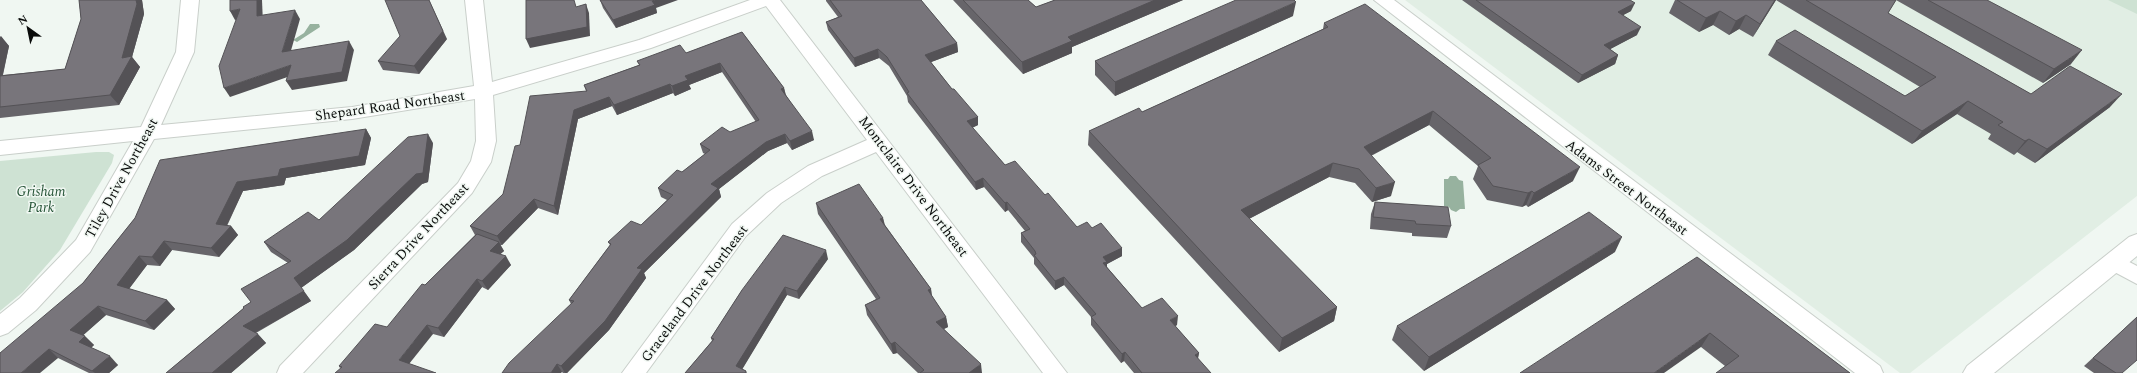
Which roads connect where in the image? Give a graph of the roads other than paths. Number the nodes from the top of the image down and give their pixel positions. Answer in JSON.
{"nodes":[{"id":1,"x":190,"y":0,"type":"edge"},
{"id":2,"x":474,"y":0,"type":"edge"},
{"id":3,"x":766,"y":0,"type":"edge"},
{"id":4,"x":771,"y":0,"type":"edge"},
{"id":5,"x":1383,"y":0,"type":"edge"},
{"id":6,"x":484,"y":91,"type":"junction"},
{"id":7,"x":148,"y":133,"type":"junction"},
{"id":8,"x":880,"y":142,"type":"junction"},
{"id":9,"x":0,"y":148,"type":"edge"},
{"id":10,"x":2137,"y":243,"type":"edge"},
{"id":11,"x":2114,"y":262,"type":"junction"},
{"id":12,"x":2137,"y":276,"type":"edge"},
{"id":13,"x":0,"y":327,"type":"edge"},
{"id":14,"x":288,"y":373,"type":"edge"},
{"id":15,"x":633,"y":373,"type":"edge"},
{"id":16,"x":1056,"y":373,"type":"edge"},
{"id":17,"x":1872,"y":373,"type":"edge"},
{"id":18,"x":1976,"y":373,"type":"edge"}],
"edges":[{"from":1,"to":7,"type":"street","name":"Tiley Drive Northeast"},
{"from":2,"to":6,"type":"street","name":"Sierra Drive Northeast"},
{"from":3,"to":6,"type":"street","name":"Shepard Road Northeast"},
{"from":4,"to":8,"type":"street","name":"Montclaire Drive Northeast"},
{"from":5,"to":17,"type":"street","name":"Adams Street Northeast"},
{"from":6,"to":7,"type":"street","name":"Shepard Road Northeast"},
{"from":6,"to":14,"type":"street","name":"Sierra Drive Northeast"},
{"from":7,"to":9,"type":"street","name":"Shepard Road Northeast"},
{"from":7,"to":13,"type":"street","name":"Tiley Drive Northeast"},
{"from":8,"to":15,"type":"street","name":"Graceland Drive Northeast"},
{"from":8,"to":16,"type":"street","name":"Montclaire Drive Northeast"},
{"from":10,"to":11,"type":"main road"},
{"from":11,"to":12,"type":"street"},
{"from":11,"to":18,"type":"main road"}]}
